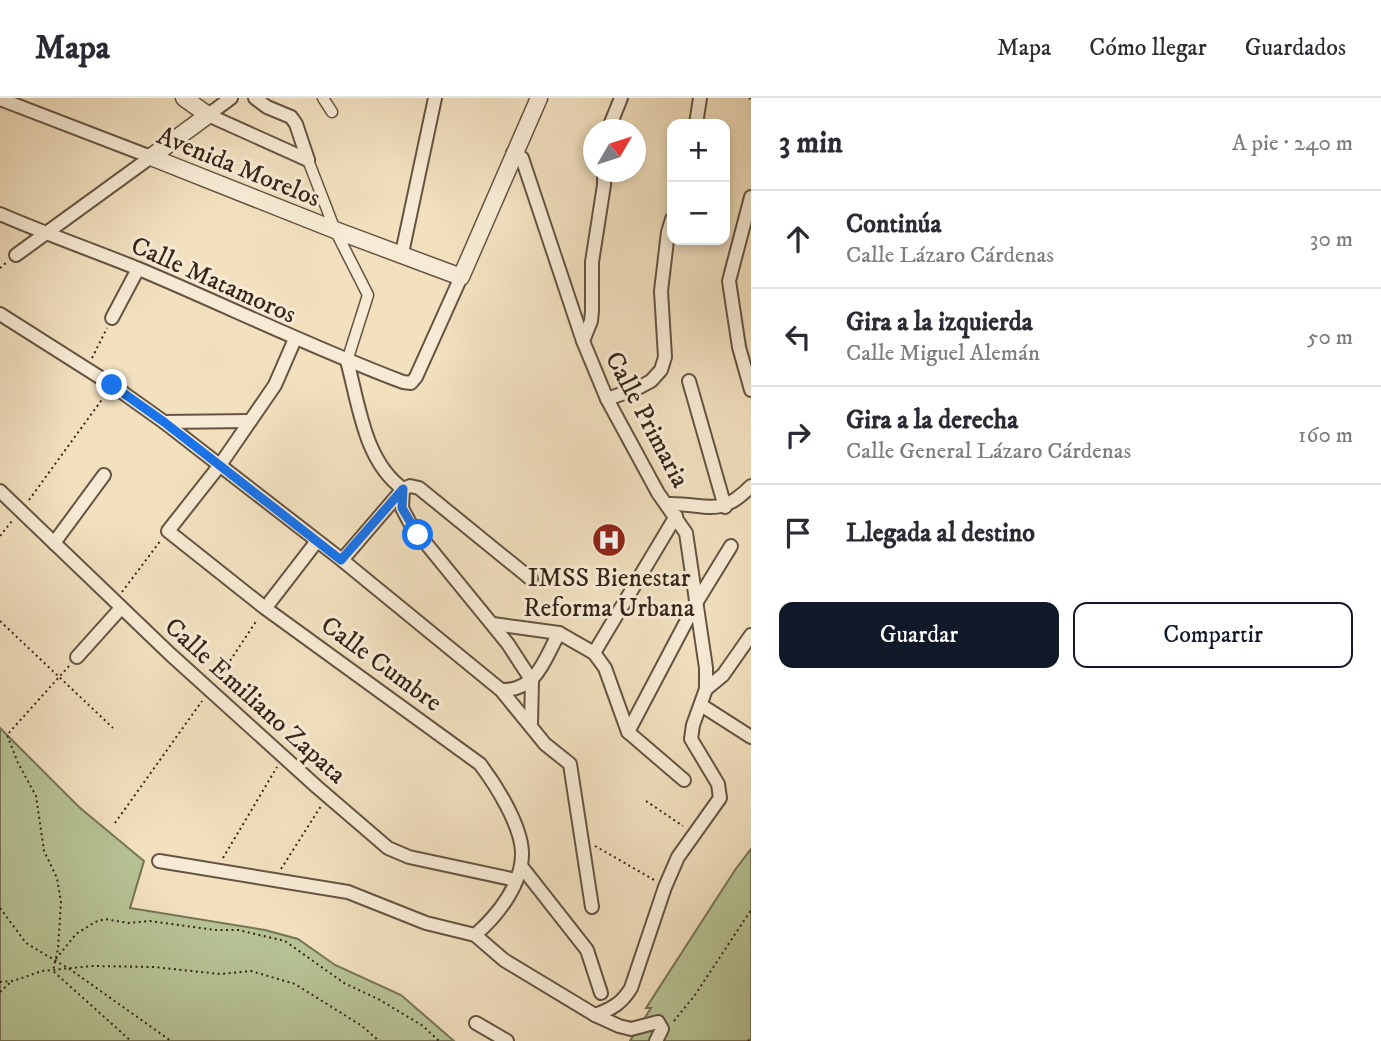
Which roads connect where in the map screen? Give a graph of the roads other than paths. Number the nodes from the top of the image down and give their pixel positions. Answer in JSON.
{"nodes":[{"id":1,"x":184,"y":98,"type":"edge"},
{"id":2,"x":231,"y":98,"type":"edge"},
{"id":3,"x":255,"y":98,"type":"edge"},
{"id":4,"x":323,"y":98,"type":"edge"},
{"id":5,"x":435,"y":98,"type":"edge"},
{"id":6,"x":539,"y":98,"type":"edge"},
{"id":7,"x":550,"y":98,"type":"edge"},
{"id":8,"x":621,"y":98,"type":"edge"},
{"id":9,"x":700,"y":98,"type":"edge"},
{"id":10,"x":3,"y":99,"type":"edge"},
{"id":11,"x":332,"y":112,"type":"dead end"},
{"id":12,"x":208,"y":115,"type":"junction"},
{"id":13,"x":612,"y":119,"type":"edge"},
{"id":14,"x":697,"y":119,"type":"edge"},
{"id":15,"x":517,"y":156,"type":"junction"},
{"id":16,"x":151,"y":157,"type":"junction"},
{"id":17,"x":308,"y":160,"type":"junction"},
{"id":18,"x":604,"y":182,"type":"edge"},
{"id":19,"x":751,"y":197,"type":"edge"},
{"id":20,"x":0,"y":214,"type":"edge"},
{"id":21,"x":335,"y":230,"type":"junction"},
{"id":22,"x":45,"y":234,"type":"junction"},
{"id":23,"x":667,"y":242,"type":"edge"},
{"id":24,"x":402,"y":253,"type":"junction"},
{"id":25,"x":16,"y":255,"type":"dead end"},
{"id":26,"x":138,"y":269,"type":"junction"},
{"id":27,"x":461,"y":277,"type":"junction"},
{"id":28,"x":1,"y":316,"type":"edge"},
{"id":29,"x":112,"y":318,"type":"road end"},
{"id":30,"x":295,"y":339,"type":"junction"},
{"id":31,"x":583,"y":341,"type":"junction"},
{"id":32,"x":347,"y":361,"type":"junction"},
{"id":33,"x":689,"y":381,"type":"dead end"},
{"id":34,"x":751,"y":390,"type":"edge"},
{"id":35,"x":607,"y":399,"type":"junction"},
{"id":36,"x":250,"y":421,"type":"junction"},
{"id":37,"x":164,"y":422,"type":"junction"},
{"id":38,"x":220,"y":466,"type":"junction"},
{"id":39,"x":104,"y":475,"type":"dead end"},
{"id":40,"x":751,"y":486,"type":"edge"},
{"id":41,"x":403,"y":489,"type":"junction"},
{"id":42,"x":0,"y":491,"type":"edge"},
{"id":43,"x":668,"y":504,"type":"junction"},
{"id":44,"x":725,"y":507,"type":"junction"},
{"id":45,"x":676,"y":516,"type":"junction"},
{"id":46,"x":317,"y":541,"type":"junction"},
{"id":47,"x":54,"y":543,"type":"junction"},
{"id":48,"x":731,"y":546,"type":"dead end"},
{"id":49,"x":341,"y":560,"type":"junction"},
{"id":50,"x":531,"y":579,"type":"dead end"},
{"id":51,"x":696,"y":603,"type":"junction"},
{"id":52,"x":118,"y":605,"type":"junction"},
{"id":53,"x":268,"y":605,"type":"junction"},
{"id":54,"x":493,"y":624,"type":"junction"},
{"id":55,"x":559,"y":634,"type":"junction"},
{"id":56,"x":751,"y":635,"type":"edge"},
{"id":57,"x":594,"y":653,"type":"junction"},
{"id":58,"x":77,"y":657,"type":"road end"},
{"id":59,"x":532,"y":681,"type":"junction"},
{"id":60,"x":706,"y":689,"type":"junction"},
{"id":61,"x":501,"y":690,"type":"junction"},
{"id":62,"x":701,"y":705,"type":"junction"},
{"id":63,"x":531,"y":725,"type":"junction"},
{"id":64,"x":628,"y":732,"type":"junction"},
{"id":65,"x":751,"y":737,"type":"edge"},
{"id":66,"x":684,"y":780,"type":"dead end"},
{"id":67,"x":159,"y":861,"type":"dead end"},
{"id":68,"x":521,"y":866,"type":"junction"},
{"id":69,"x":516,"y":880,"type":"junction"},
{"id":70,"x":592,"y":907,"type":"dead end"},
{"id":71,"x":475,"y":935,"type":"junction"},
{"id":72,"x":601,"y":993,"type":"dead end"},
{"id":73,"x":595,"y":1015,"type":"junction"},
{"id":74,"x":476,"y":1023,"type":"dead end"},
{"id":75,"x":659,"y":1035,"type":"edge"},
{"id":76,"x":507,"y":1041,"type":"edge"}],
"edges":[{"from":1,"to":12,"type":"street"},
{"from":2,"to":12,"type":"street"},
{"from":3,"to":17,"type":"street"},
{"from":4,"to":11,"type":"street"},
{"from":5,"to":24,"type":"street"},
{"from":6,"to":15,"type":"street"},
{"from":7,"to":15,"type":"street"},
{"from":8,"to":13,"type":"street"},
{"from":9,"to":14,"type":"street"},
{"from":10,"to":16,"type":"street","name":"Avenida Morelos"},
{"from":12,"to":16,"type":"street"},
{"from":12,"to":17,"type":"street"},
{"from":15,"to":27,"type":"street"},
{"from":15,"to":31,"type":"street","name":"Calle Primaria"},
{"from":16,"to":21,"type":"street","name":"Avenida Morelos"},
{"from":16,"to":22,"type":"street"},
{"from":17,"to":21,"type":"street"},
{"from":18,"to":31,"type":"street"},
{"from":19,"to":34,"type":"street"},
{"from":20,"to":22,"type":"street","name":"Calle Matamoros"},
{"from":21,"to":24,"type":"street","name":"Avenida Morelos"},
{"from":21,"to":32,"type":"street"},
{"from":22,"to":25,"type":"street"},
{"from":22,"to":26,"type":"street","name":"Calle Matamoros"},
{"from":23,"to":35,"type":"street"},
{"from":24,"to":27,"type":"street","name":"Avenida Morelos"},
{"from":26,"to":29,"type":"street"},
{"from":26,"to":30,"type":"street","name":"Calle Matamoros"},
{"from":27,"to":32,"type":"street","name":"Calle Matamoros"},
{"from":28,"to":37,"type":"street"},
{"from":30,"to":32,"type":"street","name":"Calle Matamoros"},
{"from":30,"to":36,"type":"street"},
{"from":31,"to":35,"type":"street","name":"Calle Primaria"},
{"from":32,"to":41,"type":"street"},
{"from":33,"to":44,"type":"street"},
{"from":35,"to":43,"type":"street","name":"Calle Primaria"},
{"from":36,"to":37,"type":"street"},
{"from":36,"to":38,"type":"street"},
{"from":37,"to":38,"type":"street"},
{"from":38,"to":46,"type":"street"},
{"from":38,"to":53,"type":"street","name":"Calle Cumbre"},
{"from":39,"to":47,"type":"street"},
{"from":40,"to":44,"type":"street"},
{"from":41,"to":49,"type":"street"},
{"from":41,"to":50,"type":"street"},
{"from":41,"to":54,"type":"street"},
{"from":42,"to":47,"type":"street","name":"Calle Emiliano Zapata"},
{"from":43,"to":44,"type":"street"},
{"from":43,"to":45,"type":"street","name":"Calle Primaria"},
{"from":45,"to":51,"type":"street","name":"Calle Primaria"},
{"from":45,"to":57,"type":"street"},
{"from":46,"to":49,"type":"street"},
{"from":46,"to":53,"type":"street"},
{"from":47,"to":52,"type":"street","name":"Calle Emiliano Zapata"},
{"from":48,"to":51,"type":"street"},
{"from":49,"to":61,"type":"street"},
{"from":51,"to":60,"type":"street","name":"Calle Primaria"},
{"from":51,"to":64,"type":"street"},
{"from":52,"to":58,"type":"street"},
{"from":52,"to":69,"type":"street","name":"Calle Emiliano Zapata"},
{"from":53,"to":68,"type":"street","name":"Calle Cumbre"},
{"from":54,"to":55,"type":"street"},
{"from":54,"to":59,"type":"street"},
{"from":55,"to":57,"type":"street"},
{"from":55,"to":59,"type":"street"},
{"from":56,"to":60,"type":"street"},
{"from":57,"to":64,"type":"street"},
{"from":59,"to":61,"type":"street"},
{"from":59,"to":63,"type":"street"},
{"from":60,"to":62,"type":"street","name":"Calle Primaria"},
{"from":61,"to":63,"type":"street"},
{"from":62,"to":65,"type":"street"},
{"from":62,"to":73,"type":"street","name":"Calle Primaria"},
{"from":63,"to":70,"type":"street"},
{"from":64,"to":66,"type":"street"},
{"from":67,"to":71,"type":"street"},
{"from":68,"to":69,"type":"street","name":"Calle Cumbre"},
{"from":68,"to":72,"type":"street"},
{"from":69,"to":71,"type":"street","name":"Calle Cumbre"},
{"from":71,"to":73,"type":"street"},
{"from":73,"to":75,"type":"street"},
{"from":74,"to":76,"type":"street"}]}
